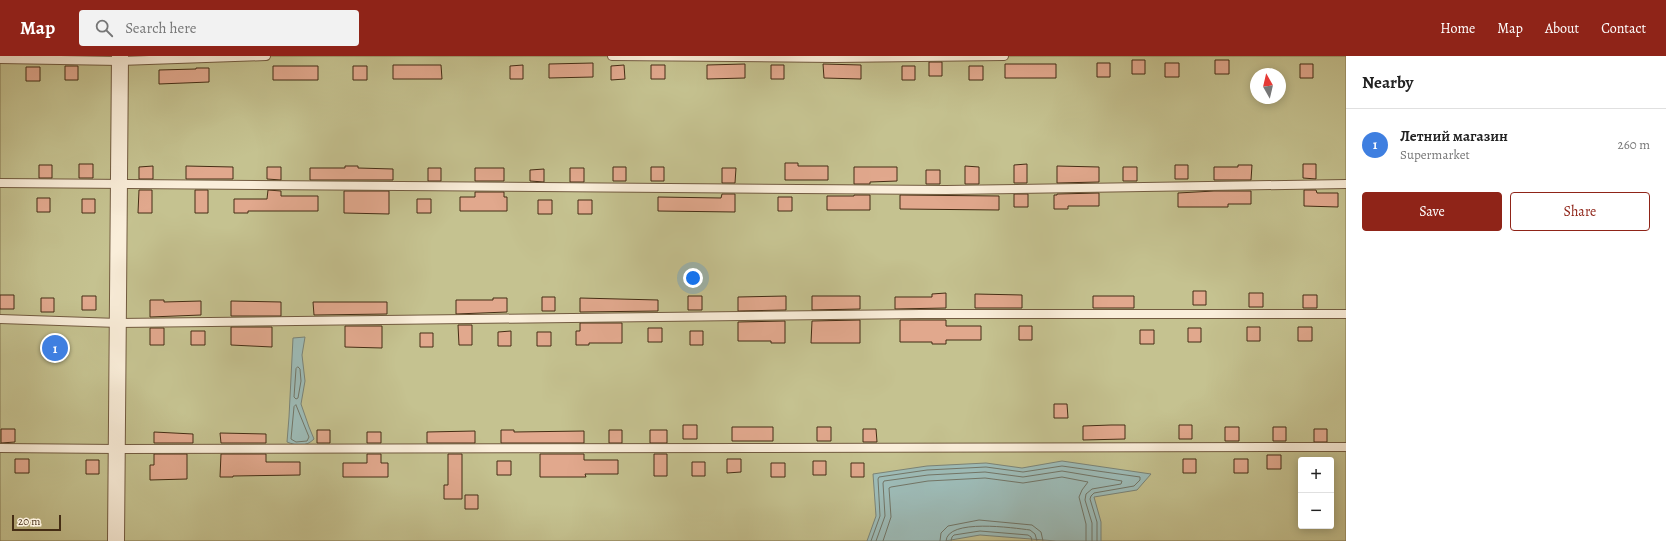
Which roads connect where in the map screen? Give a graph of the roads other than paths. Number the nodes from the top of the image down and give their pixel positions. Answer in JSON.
{"nodes":[{"id":1,"x":266,"y":56,"type":"edge"},
{"id":2,"x":612,"y":56,"type":"edge"},
{"id":3,"x":1004,"y":56,"type":"edge"},
{"id":4,"x":120,"y":58,"type":"edge"},
{"id":5,"x":0,"y":59,"type":"edge"},
{"id":6,"x":0,"y":183,"type":"edge"},
{"id":7,"x":119,"y":184,"type":"junction"},
{"id":8,"x":1346,"y":184,"type":"edge"},
{"id":9,"x":1346,"y":314,"type":"edge"},
{"id":10,"x":0,"y":319,"type":"edge"},
{"id":11,"x":118,"y":323,"type":"junction"},
{"id":12,"x":1346,"y":447,"type":"edge"},
{"id":13,"x":0,"y":448,"type":"edge"},
{"id":14,"x":117,"y":449,"type":"junction"},
{"id":15,"x":116,"y":541,"type":"edge"}],
"edges":[{"from":1,"to":4,"type":"lane"},
{"from":2,"to":3,"type":"lane"},
{"from":4,"to":5,"type":"lane"},
{"from":4,"to":7,"type":"street"},
{"from":6,"to":7,"type":"lane"},
{"from":7,"to":8,"type":"lane"},
{"from":7,"to":11,"type":"street"},
{"from":9,"to":11,"type":"lane"},
{"from":10,"to":11,"type":"lane"},
{"from":11,"to":14,"type":"street"},
{"from":12,"to":14,"type":"lane"},
{"from":13,"to":14,"type":"lane"},
{"from":14,"to":15,"type":"street"}]}
